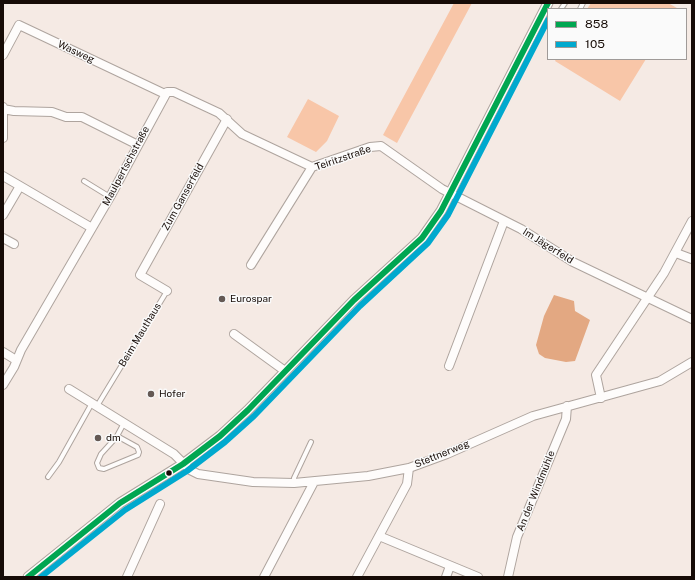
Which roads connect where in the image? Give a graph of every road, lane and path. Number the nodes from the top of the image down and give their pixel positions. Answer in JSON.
{"nodes":[{"id":1,"x":548,"y":6,"type":"edge"},
{"id":2,"x":3,"y":55,"type":"edge"},
{"id":3,"x":165,"y":94,"type":"junction"},
{"id":4,"x":3,"y":109,"type":"edge"},
{"id":5,"x":227,"y":119,"type":"junction"},
{"id":6,"x":3,"y":138,"type":"edge"},
{"id":7,"x":138,"y":145,"type":"junction"},
{"id":8,"x":312,"y":167,"type":"junction"},
{"id":9,"x":3,"y":176,"type":"edge"},
{"id":10,"x":84,"y":181,"type":"dead end"},
{"id":11,"x":20,"y":186,"type":"junction"},
{"id":12,"x":451,"y":192,"type":"junction"},
{"id":13,"x":110,"y":197,"type":"junction"},
{"id":14,"x":3,"y":215,"type":"edge"},
{"id":15,"x":504,"y":221,"type":"junction"},
{"id":16,"x":692,"y":221,"type":"edge"},
{"id":17,"x":92,"y":228,"type":"junction"},
{"id":18,"x":3,"y":238,"type":"edge"},
{"id":19,"x":14,"y":244,"type":"dead end"},
{"id":20,"x":676,"y":252,"type":"junction"},
{"id":21,"x":692,"y":260,"type":"edge"},
{"id":22,"x":251,"y":265,"type":"dead end"},
{"id":23,"x":140,"y":275,"type":"joint"},
{"id":24,"x":167,"y":291,"type":"joint"},
{"id":25,"x":647,"y":298,"type":"junction"},
{"id":26,"x":692,"y":320,"type":"edge"},
{"id":27,"x":234,"y":334,"type":"dead end"},
{"id":28,"x":3,"y":352,"type":"edge"},
{"id":29,"x":16,"y":360,"type":"junction"},
{"id":30,"x":692,"y":362,"type":"edge"},
{"id":31,"x":449,"y":366,"type":"dead end"},
{"id":32,"x":285,"y":371,"type":"junction"},
{"id":33,"x":3,"y":385,"type":"edge"},
{"id":34,"x":70,"y":389,"type":"dead end"},
{"id":35,"x":601,"y":398,"type":"junction"},
{"id":36,"x":95,"y":404,"type":"junction"},
{"id":37,"x":567,"y":406,"type":"junction"},
{"id":38,"x":124,"y":423,"type":"junction"},
{"id":39,"x":116,"y":436,"type":"junction"},
{"id":40,"x":311,"y":442,"type":"dead end"},
{"id":41,"x":183,"y":464,"type":"junction"},
{"id":42,"x":409,"y":468,"type":"junction"},
{"id":43,"x":48,"y":477,"type":"dead end"},
{"id":44,"x":314,"y":482,"type":"junction"},
{"id":45,"x":294,"y":483,"type":"junction"},
{"id":46,"x":160,"y":504,"type":"dead end"},
{"id":47,"x":379,"y":536,"type":"junction"},
{"id":48,"x":450,"y":566,"type":"junction"},
{"id":49,"x":28,"y":577,"type":"edge"},
{"id":50,"x":127,"y":577,"type":"edge"},
{"id":51,"x":264,"y":577,"type":"edge"},
{"id":52,"x":357,"y":577,"type":"edge"},
{"id":53,"x":446,"y":577,"type":"edge"},
{"id":54,"x":478,"y":577,"type":"edge"},
{"id":55,"x":508,"y":577,"type":"edge"}],
"edges":[{"from":1,"to":12,"type":"street"},
{"from":2,"to":3,"type":"street","name":"Wasweg"},
{"from":3,"to":5,"type":"street"},
{"from":3,"to":7,"type":"street","name":"Maulpertschstraße"},
{"from":4,"to":6,"type":"street"},
{"from":4,"to":7,"type":"street"},
{"from":5,"to":8,"type":"street"},
{"from":5,"to":23,"type":"street","name":"Zum Ganserfeld"},
{"from":7,"to":13,"type":"street","name":"Maulpertschstraße"},
{"from":8,"to":12,"type":"street","name":"Teiritzstraße"},
{"from":8,"to":22,"type":"street","name":"Teiritzstraße"},
{"from":9,"to":11,"type":"street"},
{"from":10,"to":13,"type":"lane"},
{"from":11,"to":14,"type":"street"},
{"from":11,"to":17,"type":"street"},
{"from":12,"to":15,"type":"street","name":"Im Jägerfeld"},
{"from":12,"to":32,"type":"street"},
{"from":13,"to":17,"type":"street","name":"Maulpertschstraße"},
{"from":15,"to":25,"type":"street","name":"Im Jägerfeld"},
{"from":15,"to":31,"type":"street"},
{"from":16,"to":20,"type":"street"},
{"from":17,"to":29,"type":"street","name":"Maulpertschstraße"},
{"from":18,"to":19,"type":"street"},
{"from":20,"to":21,"type":"street"},
{"from":20,"to":25,"type":"street"},
{"from":23,"to":24,"type":"street","name":"Beim Mauthaus"},
{"from":24,"to":36,"type":"lane","name":"Beim Mauthaus"},
{"from":25,"to":26,"type":"street","name":"Im Jägerfeld"},
{"from":25,"to":35,"type":"street"},
{"from":27,"to":32,"type":"street"},
{"from":28,"to":29,"type":"street"},
{"from":29,"to":33,"type":"street","name":"Maulpertschstraße"},
{"from":30,"to":35,"type":"street","name":"Stettnerweg"},
{"from":32,"to":41,"type":"street"},
{"from":34,"to":36,"type":"street","name":"Stettnerweg"},
{"from":35,"to":37,"type":"street","name":"Stettnerweg"},
{"from":36,"to":38,"type":"street","name":"Stettnerweg"},
{"from":36,"to":43,"type":"lane","name":"Beim Mauthaus"},
{"from":37,"to":42,"type":"street","name":"Stettnerweg"},
{"from":37,"to":55,"type":"street","name":"An der Windmühle"},
{"from":38,"to":39,"type":"lane"},
{"from":38,"to":41,"type":"street","name":"Stettnerweg"},
{"from":39,"to":39,"type":"lane"},
{"from":40,"to":45,"type":"lane"},
{"from":41,"to":45,"type":"street","name":"Stettnerweg"},
{"from":41,"to":49,"type":"street"},
{"from":42,"to":44,"type":"street","name":"Stettnerweg"},
{"from":42,"to":47,"type":"street"},
{"from":44,"to":45,"type":"street","name":"Stettnerweg"},
{"from":44,"to":51,"type":"street"},
{"from":46,"to":50,"type":"street"},
{"from":47,"to":48,"type":"street"},
{"from":47,"to":52,"type":"street"},
{"from":48,"to":53,"type":"street"},
{"from":48,"to":54,"type":"street"}]}
